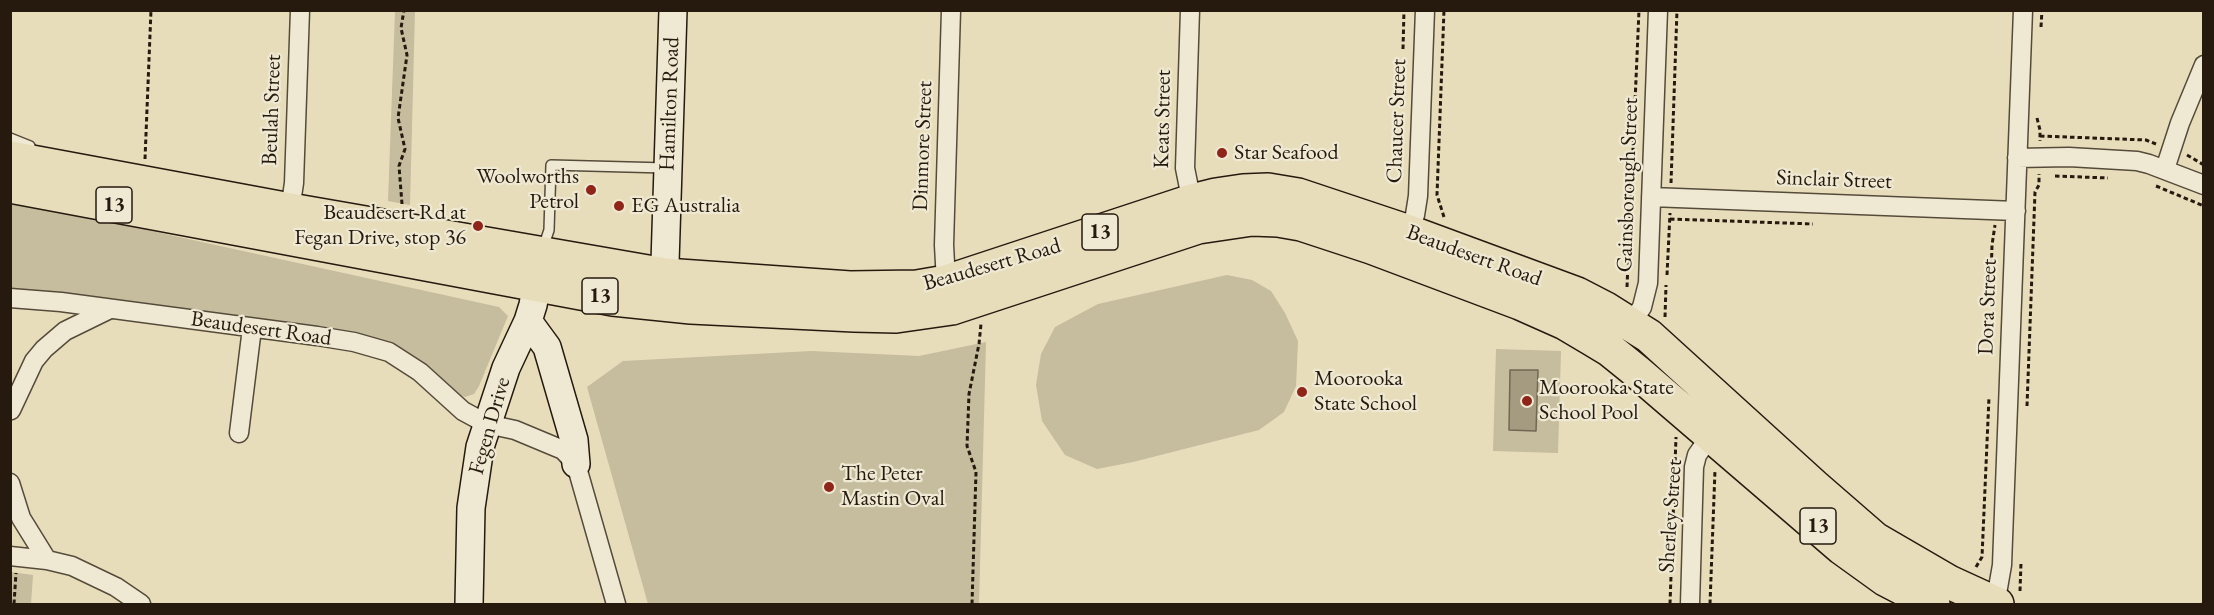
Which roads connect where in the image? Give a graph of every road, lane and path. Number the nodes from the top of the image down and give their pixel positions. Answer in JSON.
{"nodes":[{"id":1,"x":151,"y":10,"type":"edge"},
{"id":2,"x":300,"y":10,"type":"edge"},
{"id":3,"x":404,"y":10,"type":"edge"},
{"id":4,"x":673,"y":10,"type":"edge"},
{"id":5,"x":951,"y":10,"type":"edge"},
{"id":6,"x":1190,"y":10,"type":"edge"},
{"id":7,"x":1404,"y":10,"type":"edge"},
{"id":8,"x":1425,"y":10,"type":"edge"},
{"id":9,"x":1444,"y":10,"type":"edge"},
{"id":10,"x":1639,"y":10,"type":"edge"},
{"id":11,"x":1659,"y":10,"type":"edge"},
{"id":12,"x":1677,"y":10,"type":"edge"},
{"id":13,"x":2023,"y":10,"type":"edge"},
{"id":14,"x":2042,"y":10,"type":"edge"},
{"id":15,"x":2041,"y":33,"type":"dead end"},
{"id":16,"x":1403,"y":49,"type":"dead end"},
{"id":17,"x":2204,"y":65,"type":"edge"},
{"id":18,"x":2038,"y":110,"type":"dead end"},
{"id":19,"x":2040,"y":136,"type":"junction"},
{"id":20,"x":10,"y":138,"type":"edge"},
{"id":21,"x":2157,"y":144,"type":"dead end"},
{"id":22,"x":2039,"y":145,"type":"dead end"},
{"id":23,"x":20,"y":152,"type":"edge"},
{"id":24,"x":2182,"y":155,"type":"dead end"},
{"id":25,"x":2017,"y":158,"type":"junction"},
{"id":26,"x":145,"y":163,"type":"dead end"},
{"id":27,"x":2204,"y":165,"type":"edge"},
{"id":28,"x":2039,"y":167,"type":"dead end"},
{"id":29,"x":668,"y":168,"type":"junction"},
{"id":30,"x":2165,"y":169,"type":"junction"},
{"id":31,"x":2048,"y":176,"type":"dead end"},
{"id":32,"x":2114,"y":178,"type":"dead end"},
{"id":33,"x":2043,"y":180,"type":"dead end"},
{"id":34,"x":2149,"y":183,"type":"dead end"},
{"id":35,"x":1671,"y":184,"type":"dead end"},
{"id":36,"x":2039,"y":184,"type":"junction"},
{"id":37,"x":2204,"y":185,"type":"edge"},
{"id":38,"x":10,"y":186,"type":"edge"},
{"id":39,"x":1651,"y":197,"type":"junction"},
{"id":40,"x":2204,"y":206,"type":"edge"},
{"id":41,"x":400,"y":209,"type":"dead end"},
{"id":42,"x":290,"y":210,"type":"junction"},
{"id":43,"x":1670,"y":211,"type":"dead end"},
{"id":44,"x":2016,"y":211,"type":"junction"},
{"id":45,"x":1195,"y":214,"type":"junction"},
{"id":46,"x":1444,"y":217,"type":"dead end"},
{"id":47,"x":1670,"y":219,"type":"junction"},
{"id":48,"x":1813,"y":224,"type":"dead end"},
{"id":49,"x":1995,"y":231,"type":"dead end"},
{"id":50,"x":1409,"y":232,"type":"junction"},
{"id":51,"x":542,"y":256,"type":"junction"},
{"id":52,"x":1991,"y":280,"type":"dead end"},
{"id":53,"x":946,"y":282,"type":"junction"},
{"id":54,"x":1627,"y":287,"type":"dead end"},
{"id":55,"x":664,"y":290,"type":"junction"},
{"id":56,"x":10,"y":298,"type":"edge"},
{"id":57,"x":986,"y":298,"type":"junction"},
{"id":58,"x":110,"y":309,"type":"junction"},
{"id":59,"x":528,"y":321,"type":"junction"},
{"id":60,"x":1646,"y":323,"type":"junction"},
{"id":61,"x":252,"y":328,"type":"junction"},
{"id":62,"x":1610,"y":350,"type":"junction"},
{"id":63,"x":1989,"y":397,"type":"dead end"},
{"id":64,"x":2027,"y":407,"type":"dead end"},
{"id":65,"x":11,"y":409,"type":"edge"},
{"id":66,"x":10,"y":419,"type":"edge"},
{"id":67,"x":487,"y":424,"type":"junction"},
{"id":68,"x":1676,"y":432,"type":"dead end"},
{"id":69,"x":239,"y":433,"type":"dead end"},
{"id":70,"x":1711,"y":435,"type":"junction"},
{"id":71,"x":576,"y":464,"type":"junction"},
{"id":72,"x":1718,"y":466,"type":"dead end"},
{"id":73,"x":10,"y":483,"type":"edge"},
{"id":74,"x":13,"y":556,"type":"edge"},
{"id":75,"x":47,"y":560,"type":"junction"},
{"id":76,"x":2020,"y":563,"type":"dead end"},
{"id":77,"x":1948,"y":590,"type":"edge"},
{"id":78,"x":2204,"y":600,"type":"edge"},
{"id":79,"x":2000,"y":601,"type":"edge"},
{"id":80,"x":14,"y":604,"type":"edge"},
{"id":81,"x":141,"y":604,"type":"edge"},
{"id":82,"x":469,"y":604,"type":"edge"},
{"id":83,"x":616,"y":604,"type":"edge"},
{"id":84,"x":972,"y":604,"type":"edge"},
{"id":85,"x":1670,"y":604,"type":"edge"},
{"id":86,"x":1690,"y":604,"type":"edge"},
{"id":87,"x":1710,"y":604,"type":"edge"},
{"id":88,"x":2203,"y":604,"type":"edge"}],
"edges":[{"from":1,"to":26,"type":"path"},
{"from":2,"to":42,"type":"street","name":"Beulah Street"},
{"from":3,"to":41,"type":"path"},
{"from":4,"to":29,"type":"street","name":"Hamilton Road"},
{"from":5,"to":53,"type":"street","name":"Dinmore Street"},
{"from":6,"to":45,"type":"street","name":"Keats Street"},
{"from":7,"to":16,"type":"path"},
{"from":8,"to":50,"type":"street","name":"Chaucer Street"},
{"from":9,"to":46,"type":"path"},
{"from":10,"to":54,"type":"path"},
{"from":11,"to":39,"type":"street","name":"Gainsborough Street"},
{"from":12,"to":35,"type":"path"},
{"from":13,"to":25,"type":"street","name":"Dora Street"},
{"from":14,"to":15,"type":"path"},
{"from":17,"to":30,"type":"street"},
{"from":18,"to":19,"type":"path"},
{"from":19,"to":21,"type":"path"},
{"from":19,"to":22,"type":"path"},
{"from":20,"to":23,"type":"lane","name":"Beaudesert Road"},
{"from":23,"to":42,"type":"highway","name":"Beaudesert Road","number":"13"},
{"from":24,"to":27,"type":"path"},
{"from":25,"to":30,"type":"street"},
{"from":25,"to":44,"type":"street","name":"Dora Street"},
{"from":28,"to":36,"type":"path"},
{"from":29,"to":51,"type":"lane"},
{"from":29,"to":55,"type":"street","name":"Hamilton Road"},
{"from":30,"to":37,"type":"street"},
{"from":31,"to":32,"type":"path"},
{"from":33,"to":36,"type":"path"},
{"from":34,"to":40,"type":"path"},
{"from":36,"to":64,"type":"path"},
{"from":38,"to":51,"type":"highway","name":"Beaudesert Road","number":"13"},
{"from":39,"to":44,"type":"street","name":"Sinclair Street"},
{"from":39,"to":60,"type":"street","name":"Gainsborough Street"},
{"from":42,"to":51,"type":"highway","name":"Beaudesert Road","number":"13"},
{"from":43,"to":47,"type":"path"},
{"from":44,"to":79,"type":"street","name":"Dora Street"},
{"from":45,"to":50,"type":"highway","name":"Beaudesert Road","number":"13"},
{"from":45,"to":53,"type":"highway","name":"Beaudesert Road","number":"13"},
{"from":45,"to":57,"type":"highway","name":"Beaudesert Road","number":"13"},
{"from":45,"to":62,"type":"highway","name":"Beaudesert Road","number":"13"},
{"from":47,"to":48,"type":"path"},
{"from":47,"to":60,"type":"path"},
{"from":49,"to":52,"type":"path"},
{"from":50,"to":60,"type":"highway","name":"Beaudesert Road","number":"13"},
{"from":51,"to":55,"type":"highway","name":"Beaudesert Road","number":"13"},
{"from":51,"to":59,"type":"street","name":"Fegen Drive"},
{"from":53,"to":55,"type":"highway","name":"Beaudesert Road","number":"13"},
{"from":55,"to":57,"type":"highway","name":"Beaudesert Road","number":"13"},
{"from":56,"to":58,"type":"street","name":"Beaudesert Road"},
{"from":57,"to":84,"type":"path"},
{"from":58,"to":61,"type":"street","name":"Beaudesert Road"},
{"from":58,"to":65,"type":"street"},
{"from":59,"to":67,"type":"street","name":"Fegen Drive"},
{"from":59,"to":71,"type":"street"},
{"from":60,"to":62,"type":"street","name":"Gainsborough Street"},
{"from":60,"to":77,"type":"highway","name":"Beaudesert Road","number":"13"},
{"from":61,"to":67,"type":"street","name":"Beaudesert Road"},
{"from":61,"to":69,"type":"street"},
{"from":62,"to":70,"type":"highway","name":"Beaudesert Road","number":"13"},
{"from":63,"to":77,"type":"path"},
{"from":65,"to":66,"type":"street"},
{"from":67,"to":71,"type":"street","name":"Beaudesert Road"},
{"from":67,"to":82,"type":"street","name":"Fegen Drive"},
{"from":68,"to":85,"type":"path"},
{"from":70,"to":77,"type":"highway","name":"Beaudesert Road","number":"13"},
{"from":70,"to":86,"type":"street","name":"Sherley Street"},
{"from":71,"to":83,"type":"street"},
{"from":72,"to":87,"type":"path"},
{"from":73,"to":75,"type":"street"},
{"from":74,"to":75,"type":"street"},
{"from":74,"to":80,"type":"path"},
{"from":75,"to":81,"type":"street"},
{"from":76,"to":79,"type":"path"},
{"from":77,"to":79,"type":"highway","name":"Beaudesert Road","number":"13"},
{"from":78,"to":88,"type":"path"}]}
